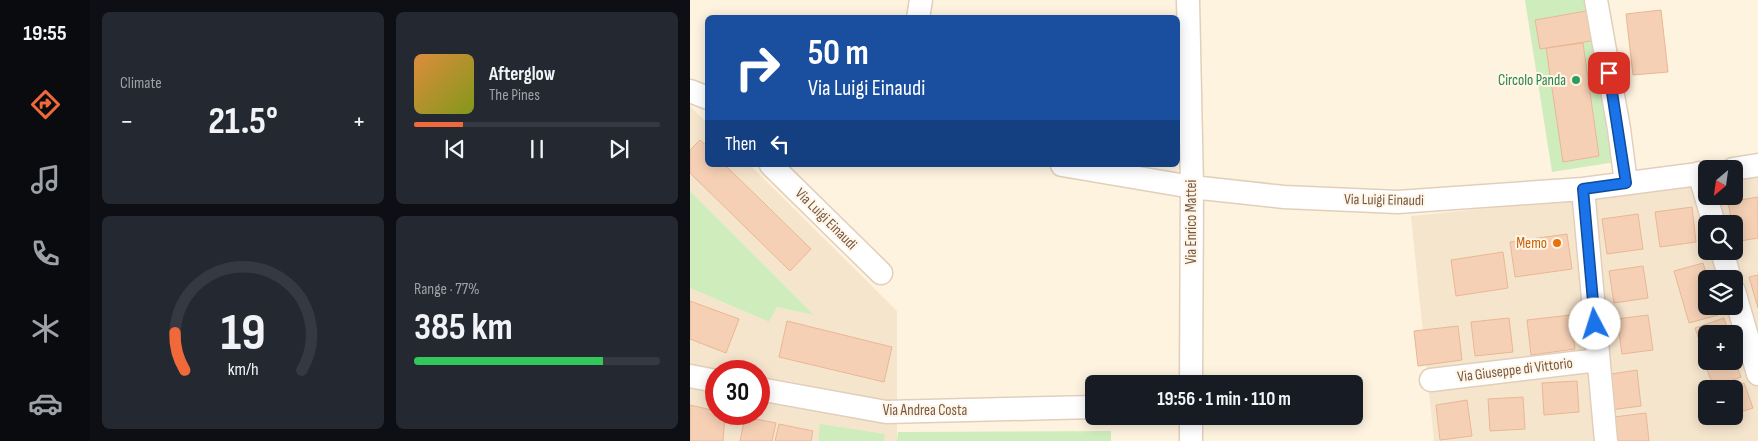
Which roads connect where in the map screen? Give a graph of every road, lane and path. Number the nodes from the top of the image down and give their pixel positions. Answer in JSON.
{"nodes":[{"id":1,"x":921,"y":0,"type":"edge"},
{"id":2,"x":1188,"y":0,"type":"edge"},
{"id":3,"x":1596,"y":0,"type":"edge"},
{"id":4,"x":918,"y":15,"type":"edge"},
{"id":5,"x":690,"y":91,"type":"edge"},
{"id":6,"x":705,"y":97,"type":"edge"},
{"id":7,"x":1758,"y":165,"type":"edge"},
{"id":8,"x":773,"y":167,"type":"edge"},
{"id":9,"x":1074,"y":167,"type":"edge"},
{"id":10,"x":1743,"y":167,"type":"edge"},
{"id":11,"x":1698,"y":174,"type":"edge"},
{"id":12,"x":1626,"y":183,"type":"junction"},
{"id":13,"x":1192,"y":187,"type":"junction"},
{"id":14,"x":1583,"y":189,"type":"junction"},
{"id":15,"x":881,"y":274,"type":"dead end"},
{"id":16,"x":1741,"y":315,"type":"edge"},
{"id":17,"x":1598,"y":360,"type":"junction"},
{"id":18,"x":1758,"y":374,"type":"edge"},
{"id":19,"x":1191,"y":375,"type":"edge"},
{"id":20,"x":690,"y":376,"type":"edge"},
{"id":21,"x":705,"y":379,"type":"edge"},
{"id":22,"x":1431,"y":380,"type":"dead end"},
{"id":23,"x":770,"y":390,"type":"edge"},
{"id":24,"x":1085,"y":407,"type":"edge"},
{"id":25,"x":1191,"y":425,"type":"edge"},
{"id":26,"x":1191,"y":441,"type":"edge"},
{"id":27,"x":1606,"y":441,"type":"edge"}],
"edges":[{"from":1,"to":4,"type":"street"},
{"from":2,"to":13,"type":"street","name":"Via Enrico Mattei"},
{"from":3,"to":12,"type":"street"},
{"from":5,"to":6,"type":"street"},
{"from":7,"to":10,"type":"street"},
{"from":8,"to":15,"type":"street","name":"Via Luigi Einaudi"},
{"from":9,"to":13,"type":"street","name":"Via Luigi Einaudi"},
{"from":11,"to":12,"type":"street","name":"Via Luigi Einaudi"},
{"from":12,"to":14,"type":"street","name":"Via Luigi Einaudi"},
{"from":13,"to":14,"type":"street","name":"Via Luigi Einaudi"},
{"from":13,"to":19,"type":"street","name":"Via Enrico Mattei"},
{"from":14,"to":17,"type":"street"},
{"from":16,"to":18,"type":"street"},
{"from":17,"to":22,"type":"street","name":"Via Giuseppe di Vittorio"},
{"from":17,"to":27,"type":"street"},
{"from":20,"to":21,"type":"street"},
{"from":23,"to":24,"type":"street","name":"Via Andrea Costa"},
{"from":25,"to":26,"type":"street"}]}
